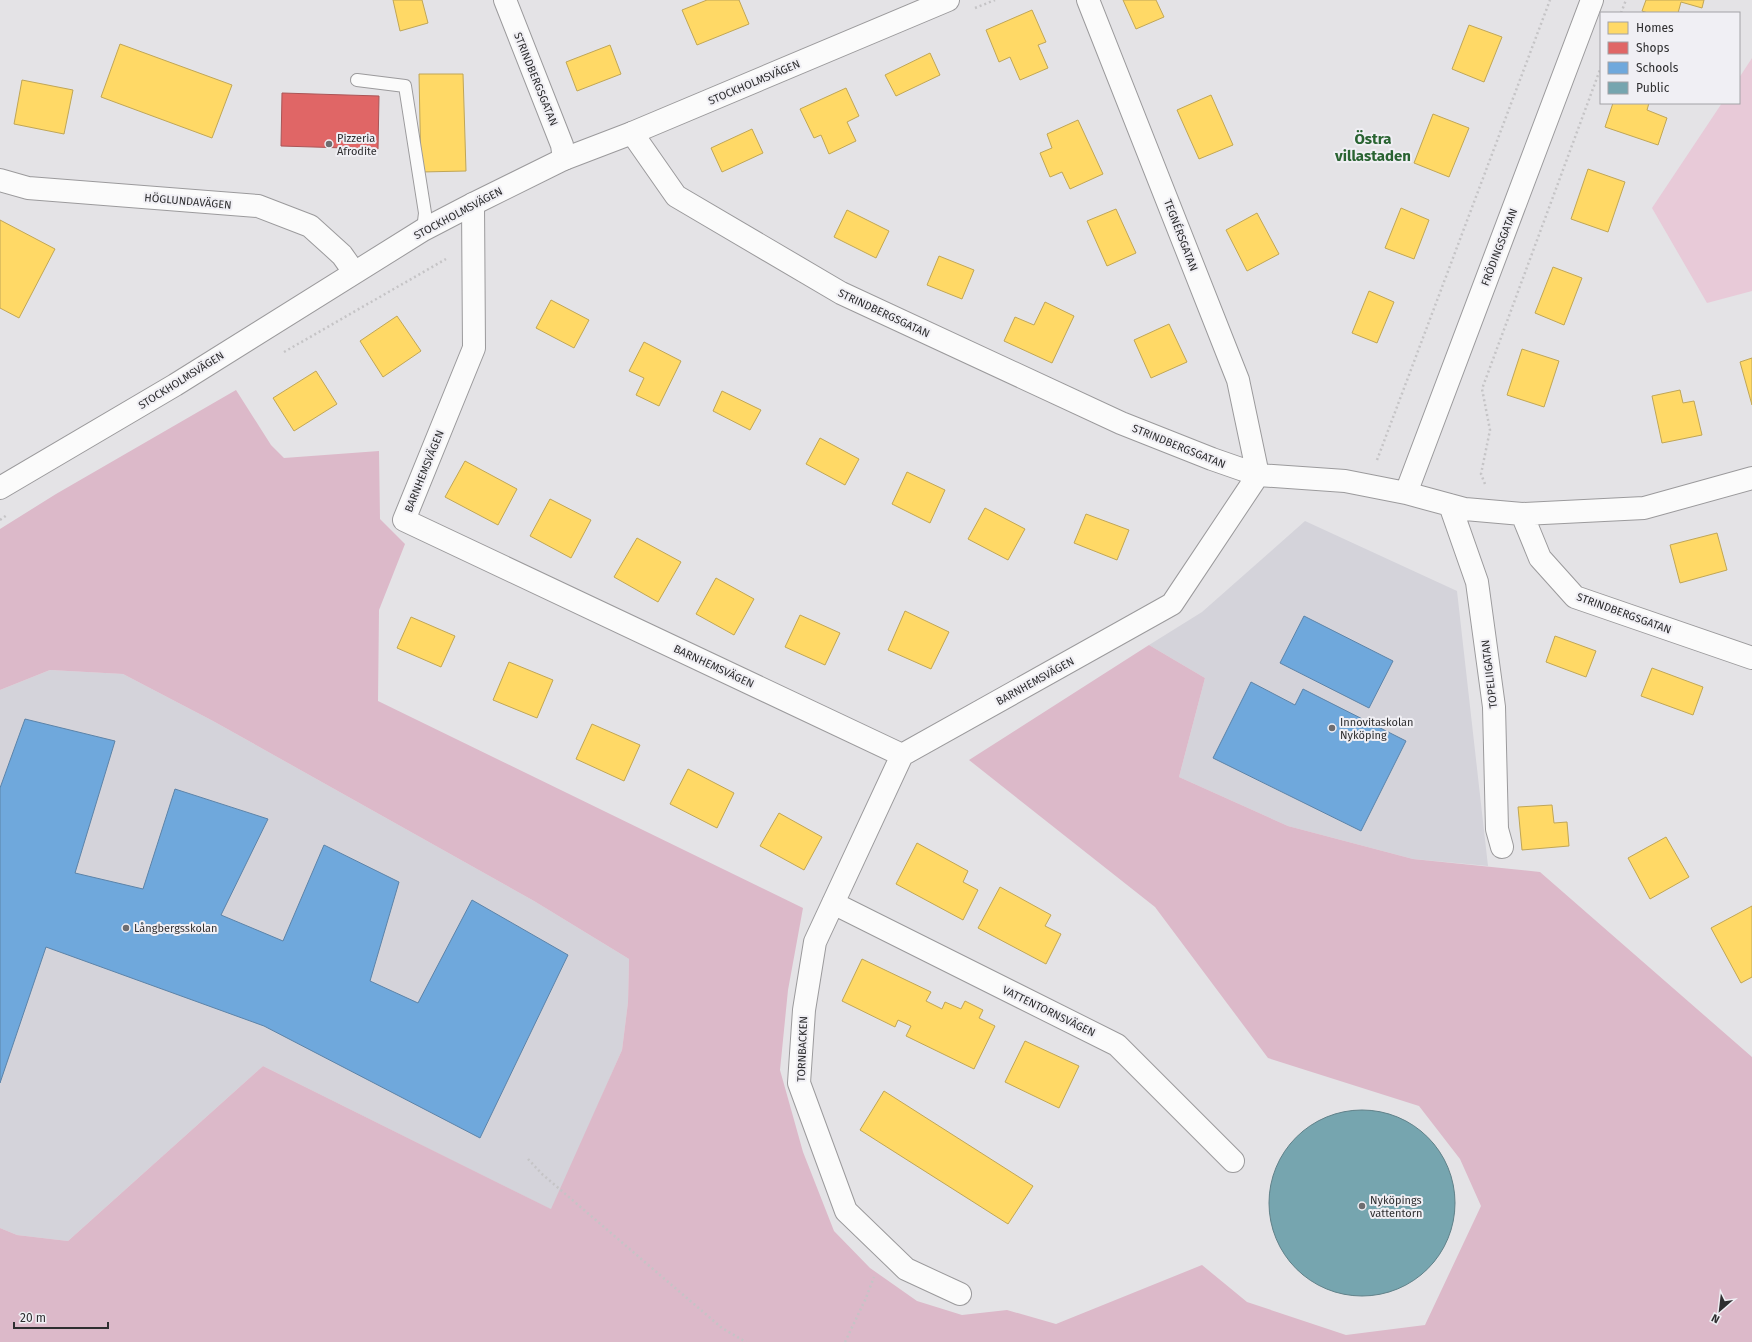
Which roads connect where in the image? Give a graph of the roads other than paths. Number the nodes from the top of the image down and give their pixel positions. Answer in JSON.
{"nodes":[{"id":1,"x":505,"y":0,"type":"edge"},
{"id":2,"x":948,"y":0,"type":"edge"},
{"id":3,"x":1088,"y":0,"type":"edge"},
{"id":4,"x":1592,"y":0,"type":"edge"},
{"id":5,"x":356,"y":80,"type":"dead end"},
{"id":6,"x":632,"y":133,"type":"junction"},
{"id":7,"x":564,"y":159,"type":"junction"},
{"id":8,"x":0,"y":180,"type":"edge"},
{"id":9,"x":473,"y":204,"type":"junction"},
{"id":10,"x":423,"y":230,"type":"junction"},
{"id":11,"x":354,"y":272,"type":"junction"},
{"id":12,"x":1258,"y":476,"type":"junction"},
{"id":13,"x":1752,"y":478,"type":"edge"},
{"id":14,"x":0,"y":488,"type":"edge"},
{"id":15,"x":1406,"y":493,"type":"junction"},
{"id":16,"x":1450,"y":505,"type":"junction"},
{"id":17,"x":1522,"y":514,"type":"junction"},
{"id":18,"x":1752,"y":658,"type":"edge"},
{"id":19,"x":902,"y":755,"type":"junction"},
{"id":20,"x":1502,"y":847,"type":"dead end"},
{"id":21,"x":833,"y":903,"type":"junction"},
{"id":22,"x":1233,"y":1161,"type":"dead end"},
{"id":23,"x":960,"y":1294,"type":"dead end"}],
"edges":[{"from":1,"to":7,"type":"street","name":"STRINDBERGSGATAN"},
{"from":2,"to":6,"type":"street","name":"STOCKHOLMSVÄGEN"},
{"from":3,"to":12,"type":"street","name":"TEGNÉRSGATAN"},
{"from":4,"to":15,"type":"street","name":"FRÖDINGSGATAN"},
{"from":5,"to":10,"type":"lane"},
{"from":6,"to":7,"type":"street","name":"STOCKHOLMSVÄGEN"},
{"from":6,"to":12,"type":"street","name":"STRINDBERGSGATAN"},
{"from":7,"to":9,"type":"street","name":"STOCKHOLMSVÄGEN"},
{"from":8,"to":11,"type":"street","name":"HÖGLUNDAVÄGEN"},
{"from":9,"to":10,"type":"street","name":"STOCKHOLMSVÄGEN"},
{"from":9,"to":19,"type":"street","name":"BARNHEMSVÄGEN"},
{"from":10,"to":11,"type":"street","name":"STOCKHOLMSVÄGEN"},
{"from":11,"to":14,"type":"street","name":"STOCKHOLMSVÄGEN"},
{"from":12,"to":15,"type":"street","name":"STRINDBERGSGATAN"},
{"from":12,"to":19,"type":"street","name":"BARNHEMSVÄGEN"},
{"from":13,"to":17,"type":"street"},
{"from":15,"to":16,"type":"street","name":"STRINDBERGSGATAN"},
{"from":16,"to":17,"type":"street","name":"STRINDBERGSGATAN"},
{"from":16,"to":20,"type":"street","name":"TOPELIIGATAN"},
{"from":17,"to":18,"type":"street","name":"STRINDBERGSGATAN"},
{"from":19,"to":21,"type":"street","name":"TORNBACKEN"},
{"from":21,"to":22,"type":"street","name":"VATTENTORNSVÄGEN"},
{"from":21,"to":23,"type":"street","name":"TORNBACKEN"}]}
